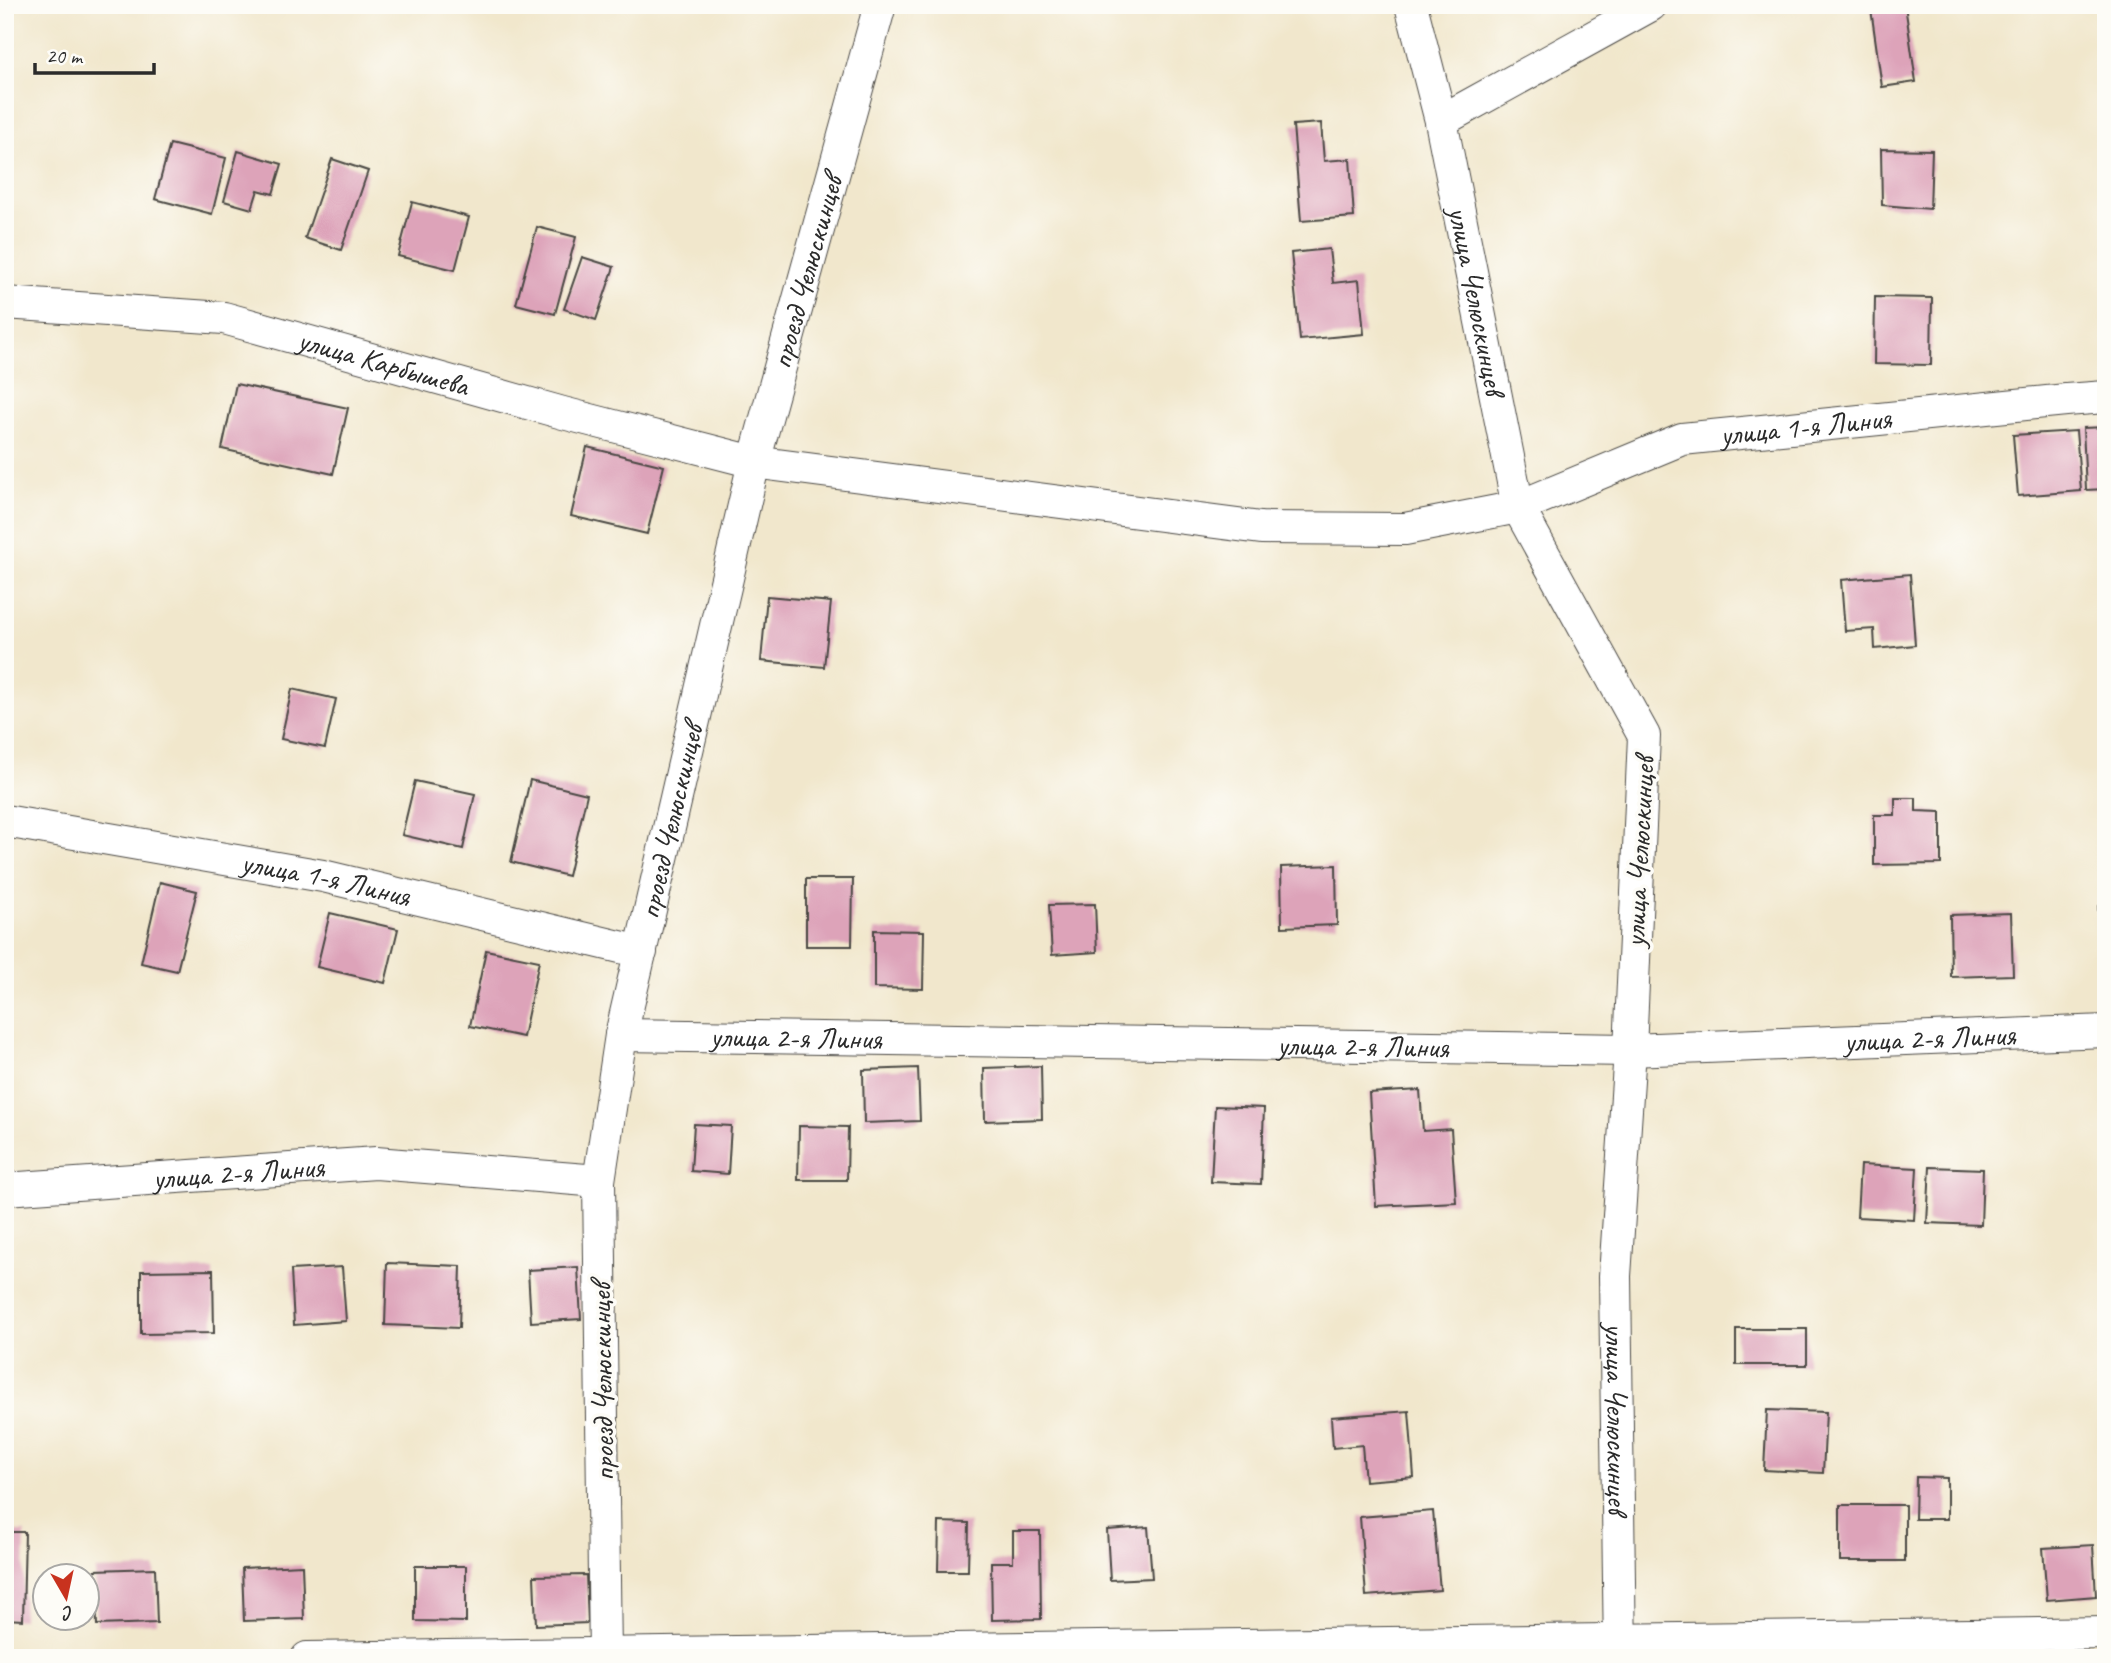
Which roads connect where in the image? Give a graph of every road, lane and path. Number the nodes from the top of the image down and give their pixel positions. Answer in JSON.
{"nodes":[{"id":1,"x":880,"y":5,"type":"edge"},
{"id":2,"x":1410,"y":5,"type":"edge"},
{"id":3,"x":1651,"y":5,"type":"edge"},
{"id":4,"x":1441,"y":121,"type":"junction"},
{"id":5,"x":5,"y":303,"type":"edge"},
{"id":6,"x":2106,"y":397,"type":"edge"},
{"id":7,"x":754,"y":462,"type":"junction"},
{"id":8,"x":1518,"y":507,"type":"junction"},
{"id":9,"x":5,"y":821,"type":"edge"},
{"id":10,"x":641,"y":952,"type":"junction"},
{"id":11,"x":2106,"y":1031,"type":"edge"},
{"id":12,"x":621,"y":1035,"type":"junction"},
{"id":13,"x":1630,"y":1050,"type":"junction"},
{"id":14,"x":599,"y":1181,"type":"junction"},
{"id":15,"x":5,"y":1189,"type":"edge"},
{"id":16,"x":2106,"y":1633,"type":"edge"},
{"id":17,"x":1620,"y":1649,"type":"edge"},
{"id":18,"x":605,"y":1656,"type":"edge"},
{"id":19,"x":307,"y":1658,"type":"edge"}],
"edges":[{"from":1,"to":7,"type":"street","name":"проезд Челюскинцев"},
{"from":2,"to":4,"type":"street","name":"улица Челюскинцев"},
{"from":3,"to":4,"type":"street"},
{"from":4,"to":8,"type":"street","name":"улица Челюскинцев"},
{"from":5,"to":7,"type":"street","name":"улица Карбышева"},
{"from":6,"to":8,"type":"street","name":"улица 1-я Линия"},
{"from":7,"to":8,"type":"street","name":"улица Карбышева"},
{"from":7,"to":10,"type":"street","name":"проезд Челюскинцев"},
{"from":8,"to":13,"type":"street","name":"улица Челюскинцев"},
{"from":9,"to":10,"type":"street","name":"улица 1-я Линия"},
{"from":10,"to":12,"type":"street","name":"проезд Челюскинцев"},
{"from":11,"to":13,"type":"street","name":"улица 2-я Линия"},
{"from":12,"to":13,"type":"street","name":"улица 2-я Линия"},
{"from":12,"to":14,"type":"street","name":"проезд Челюскинцев"},
{"from":13,"to":17,"type":"street","name":"улица Челюскинцев"},
{"from":14,"to":15,"type":"street","name":"улица 2-я Линия"},
{"from":14,"to":18,"type":"street","name":"проезд Челюскинцев"},
{"from":16,"to":17,"type":"street"},
{"from":17,"to":18,"type":"street"},
{"from":18,"to":19,"type":"street"}]}
